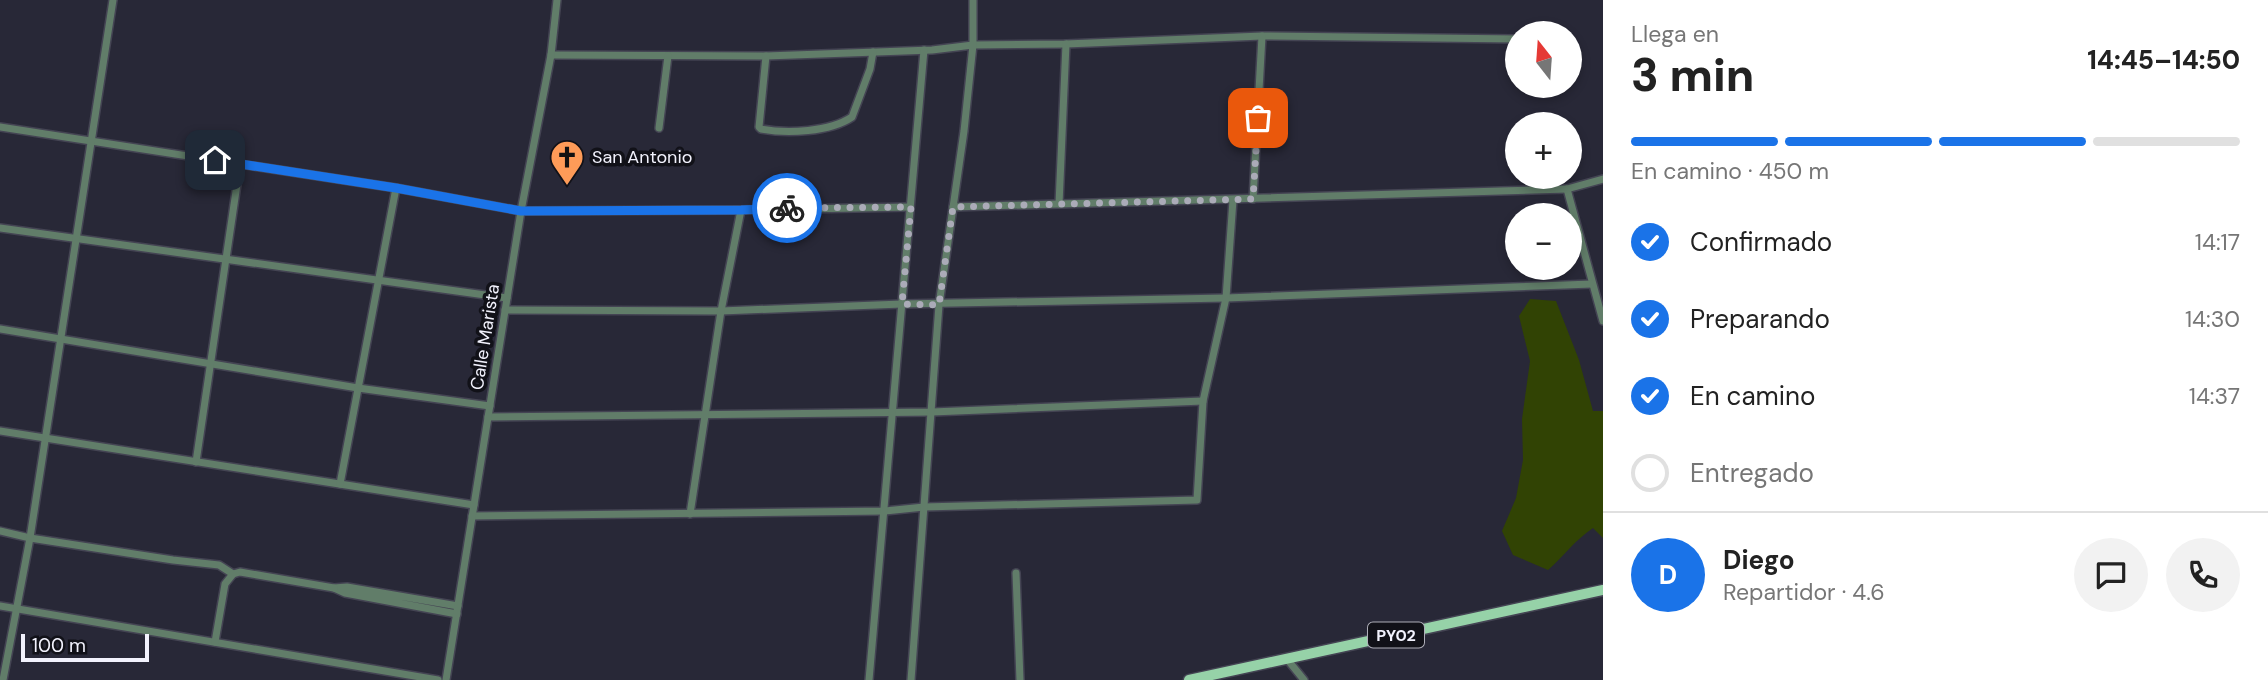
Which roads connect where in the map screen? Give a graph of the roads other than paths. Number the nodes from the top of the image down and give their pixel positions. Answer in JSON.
{"nodes":[{"id":1,"x":113,"y":0,"type":"edge"},
{"id":2,"x":557,"y":0,"type":"edge"},
{"id":3,"x":973,"y":0,"type":"edge"},
{"id":4,"x":1262,"y":36,"type":"junction"},
{"id":5,"x":1505,"y":38,"type":"edge"},
{"id":6,"x":1066,"y":44,"type":"junction"},
{"id":7,"x":973,"y":45,"type":"junction"},
{"id":8,"x":924,"y":50,"type":"junction"},
{"id":9,"x":873,"y":52,"type":"junction"},
{"id":10,"x":551,"y":55,"type":"junction"},
{"id":11,"x":668,"y":56,"type":"junction"},
{"id":12,"x":766,"y":56,"type":"junction"},
{"id":13,"x":0,"y":127,"type":"edge"},
{"id":14,"x":659,"y":128,"type":"dead end"},
{"id":15,"x":90,"y":140,"type":"junction"},
{"id":16,"x":240,"y":164,"type":"junction"},
{"id":17,"x":1603,"y":178,"type":"edge"},
{"id":18,"x":1582,"y":184,"type":"edge"},
{"id":19,"x":396,"y":188,"type":"junction"},
{"id":20,"x":1567,"y":189,"type":"joint"},
{"id":21,"x":1253,"y":199,"type":"junction"},
{"id":22,"x":1233,"y":200,"type":"junction"},
{"id":23,"x":1059,"y":204,"type":"junction"},
{"id":24,"x":911,"y":207,"type":"junction"},
{"id":25,"x":953,"y":207,"type":"junction"},
{"id":26,"x":741,"y":210,"type":"junction"},
{"id":27,"x":521,"y":211,"type":"junction"},
{"id":28,"x":0,"y":228,"type":"edge"},
{"id":29,"x":76,"y":239,"type":"junction"},
{"id":30,"x":226,"y":258,"type":"junction"},
{"id":31,"x":379,"y":281,"type":"junction"},
{"id":32,"x":1592,"y":284,"type":"junction"},
{"id":33,"x":1600,"y":294,"type":"edge"},
{"id":34,"x":507,"y":298,"type":"junction"},
{"id":35,"x":1226,"y":298,"type":"junction"},
{"id":36,"x":902,"y":304,"type":"junction"},
{"id":37,"x":939,"y":305,"type":"junction"},
{"id":38,"x":505,"y":310,"type":"junction"},
{"id":39,"x":721,"y":311,"type":"junction"},
{"id":40,"x":1603,"y":321,"type":"edge"},
{"id":41,"x":0,"y":329,"type":"edge"},
{"id":42,"x":60,"y":339,"type":"junction"},
{"id":43,"x":210,"y":364,"type":"junction"},
{"id":44,"x":358,"y":388,"type":"junction"},
{"id":45,"x":1203,"y":401,"type":"junction"},
{"id":46,"x":490,"y":406,"type":"junction"},
{"id":47,"x":892,"y":412,"type":"junction"},
{"id":48,"x":932,"y":412,"type":"junction"},
{"id":49,"x":704,"y":415,"type":"junction"},
{"id":50,"x":488,"y":417,"type":"junction"},
{"id":51,"x":0,"y":430,"type":"edge"},
{"id":52,"x":45,"y":438,"type":"junction"},
{"id":53,"x":196,"y":462,"type":"junction"},
{"id":54,"x":340,"y":484,"type":"junction"},
{"id":55,"x":474,"y":505,"type":"junction"},
{"id":56,"x":924,"y":508,"type":"junction"},
{"id":57,"x":885,"y":511,"type":"junction"},
{"id":58,"x":690,"y":514,"type":"junction"},
{"id":59,"x":472,"y":516,"type":"junction"},
{"id":60,"x":0,"y":531,"type":"edge"},
{"id":61,"x":30,"y":538,"type":"junction"},
{"id":62,"x":1016,"y":573,"type":"dead end"},
{"id":63,"x":233,"y":574,"type":"junction"},
{"id":64,"x":1603,"y":590,"type":"edge"},
{"id":65,"x":0,"y":606,"type":"edge"},
{"id":66,"x":18,"y":609,"type":"junction"},
{"id":67,"x":457,"y":610,"type":"junction"},
{"id":68,"x":215,"y":642,"type":"junction"},
{"id":69,"x":1287,"y":659,"type":"junction"},
{"id":70,"x":4,"y":680,"type":"edge"},
{"id":71,"x":438,"y":680,"type":"edge"},
{"id":72,"x":446,"y":680,"type":"edge"},
{"id":73,"x":869,"y":680,"type":"edge"},
{"id":74,"x":911,"y":680,"type":"edge"},
{"id":75,"x":1020,"y":680,"type":"edge"},
{"id":76,"x":1189,"y":680,"type":"edge"},
{"id":77,"x":1304,"y":680,"type":"edge"}],
"edges":[{"from":1,"to":15,"type":"street"},
{"from":2,"to":10,"type":"street","name":"Calle Marista"},
{"from":3,"to":7,"type":"street"},
{"from":4,"to":5,"type":"street"},
{"from":4,"to":6,"type":"street"},
{"from":4,"to":21,"type":"street"},
{"from":6,"to":7,"type":"street"},
{"from":6,"to":23,"type":"street"},
{"from":7,"to":8,"type":"street"},
{"from":7,"to":25,"type":"street"},
{"from":8,"to":9,"type":"street"},
{"from":8,"to":24,"type":"street"},
{"from":9,"to":12,"type":"street"},
{"from":9,"to":12,"type":"street"},
{"from":10,"to":11,"type":"street"},
{"from":10,"to":27,"type":"street","name":"Calle Marista"},
{"from":11,"to":12,"type":"street"},
{"from":11,"to":14,"type":"street"},
{"from":13,"to":15,"type":"street"},
{"from":15,"to":16,"type":"street"},
{"from":15,"to":29,"type":"street"},
{"from":16,"to":19,"type":"street"},
{"from":16,"to":30,"type":"street"},
{"from":17,"to":18,"type":"street"},
{"from":19,"to":27,"type":"street"},
{"from":19,"to":31,"type":"street"},
{"from":20,"to":21,"type":"street"},
{"from":20,"to":32,"type":"street"},
{"from":21,"to":22,"type":"street"},
{"from":22,"to":23,"type":"street"},
{"from":22,"to":35,"type":"street"},
{"from":23,"to":25,"type":"street"},
{"from":24,"to":26,"type":"street"},
{"from":24,"to":36,"type":"street"},
{"from":25,"to":37,"type":"street"},
{"from":26,"to":27,"type":"street"},
{"from":26,"to":39,"type":"street"},
{"from":27,"to":34,"type":"street","name":"Calle Marista"},
{"from":28,"to":29,"type":"street"},
{"from":29,"to":30,"type":"street"},
{"from":29,"to":42,"type":"street"},
{"from":30,"to":31,"type":"street"},
{"from":30,"to":43,"type":"street"},
{"from":31,"to":34,"type":"street"},
{"from":31,"to":44,"type":"street"},
{"from":32,"to":33,"type":"street"},
{"from":32,"to":35,"type":"street"},
{"from":33,"to":40,"type":"street"},
{"from":34,"to":38,"type":"street","name":"Calle Marista"},
{"from":35,"to":37,"type":"street"},
{"from":35,"to":45,"type":"street"},
{"from":36,"to":37,"type":"street"},
{"from":36,"to":39,"type":"street"},
{"from":36,"to":47,"type":"street"},
{"from":37,"to":48,"type":"street"},
{"from":38,"to":39,"type":"street"},
{"from":38,"to":46,"type":"street","name":"Calle Marista"},
{"from":39,"to":49,"type":"street"},
{"from":41,"to":42,"type":"street"},
{"from":42,"to":43,"type":"street"},
{"from":42,"to":52,"type":"street"},
{"from":43,"to":44,"type":"street"},
{"from":43,"to":53,"type":"street"},
{"from":44,"to":46,"type":"street"},
{"from":44,"to":54,"type":"street"},
{"from":45,"to":48,"type":"street"},
{"from":45,"to":56,"type":"street"},
{"from":46,"to":50,"type":"street","name":"Calle Marista"},
{"from":47,"to":48,"type":"street"},
{"from":47,"to":49,"type":"street"},
{"from":47,"to":57,"type":"street"},
{"from":48,"to":56,"type":"street"},
{"from":49,"to":50,"type":"street"},
{"from":49,"to":58,"type":"street"},
{"from":50,"to":55,"type":"street","name":"Calle Marista"},
{"from":51,"to":52,"type":"street"},
{"from":52,"to":53,"type":"street"},
{"from":52,"to":61,"type":"street"},
{"from":53,"to":54,"type":"street"},
{"from":54,"to":55,"type":"street"},
{"from":55,"to":59,"type":"street","name":"Calle Marista"},
{"from":56,"to":57,"type":"street"},
{"from":56,"to":74,"type":"street"},
{"from":57,"to":58,"type":"street"},
{"from":57,"to":73,"type":"street"},
{"from":58,"to":59,"type":"street"},
{"from":59,"to":67,"type":"street","name":"Calle Marista"},
{"from":60,"to":61,"type":"street"},
{"from":61,"to":63,"type":"street"},
{"from":61,"to":66,"type":"street"},
{"from":62,"to":75,"type":"street"},
{"from":63,"to":67,"type":"street"},
{"from":63,"to":68,"type":"street"},
{"from":64,"to":69,"type":"main road","number":"PY02"},
{"from":65,"to":66,"type":"street"},
{"from":66,"to":68,"type":"street"},
{"from":66,"to":70,"type":"street"},
{"from":67,"to":72,"type":"street","name":"Calle Marista"},
{"from":68,"to":71,"type":"street"},
{"from":69,"to":76,"type":"main road","number":"PY02"},
{"from":69,"to":77,"type":"street"}]}
